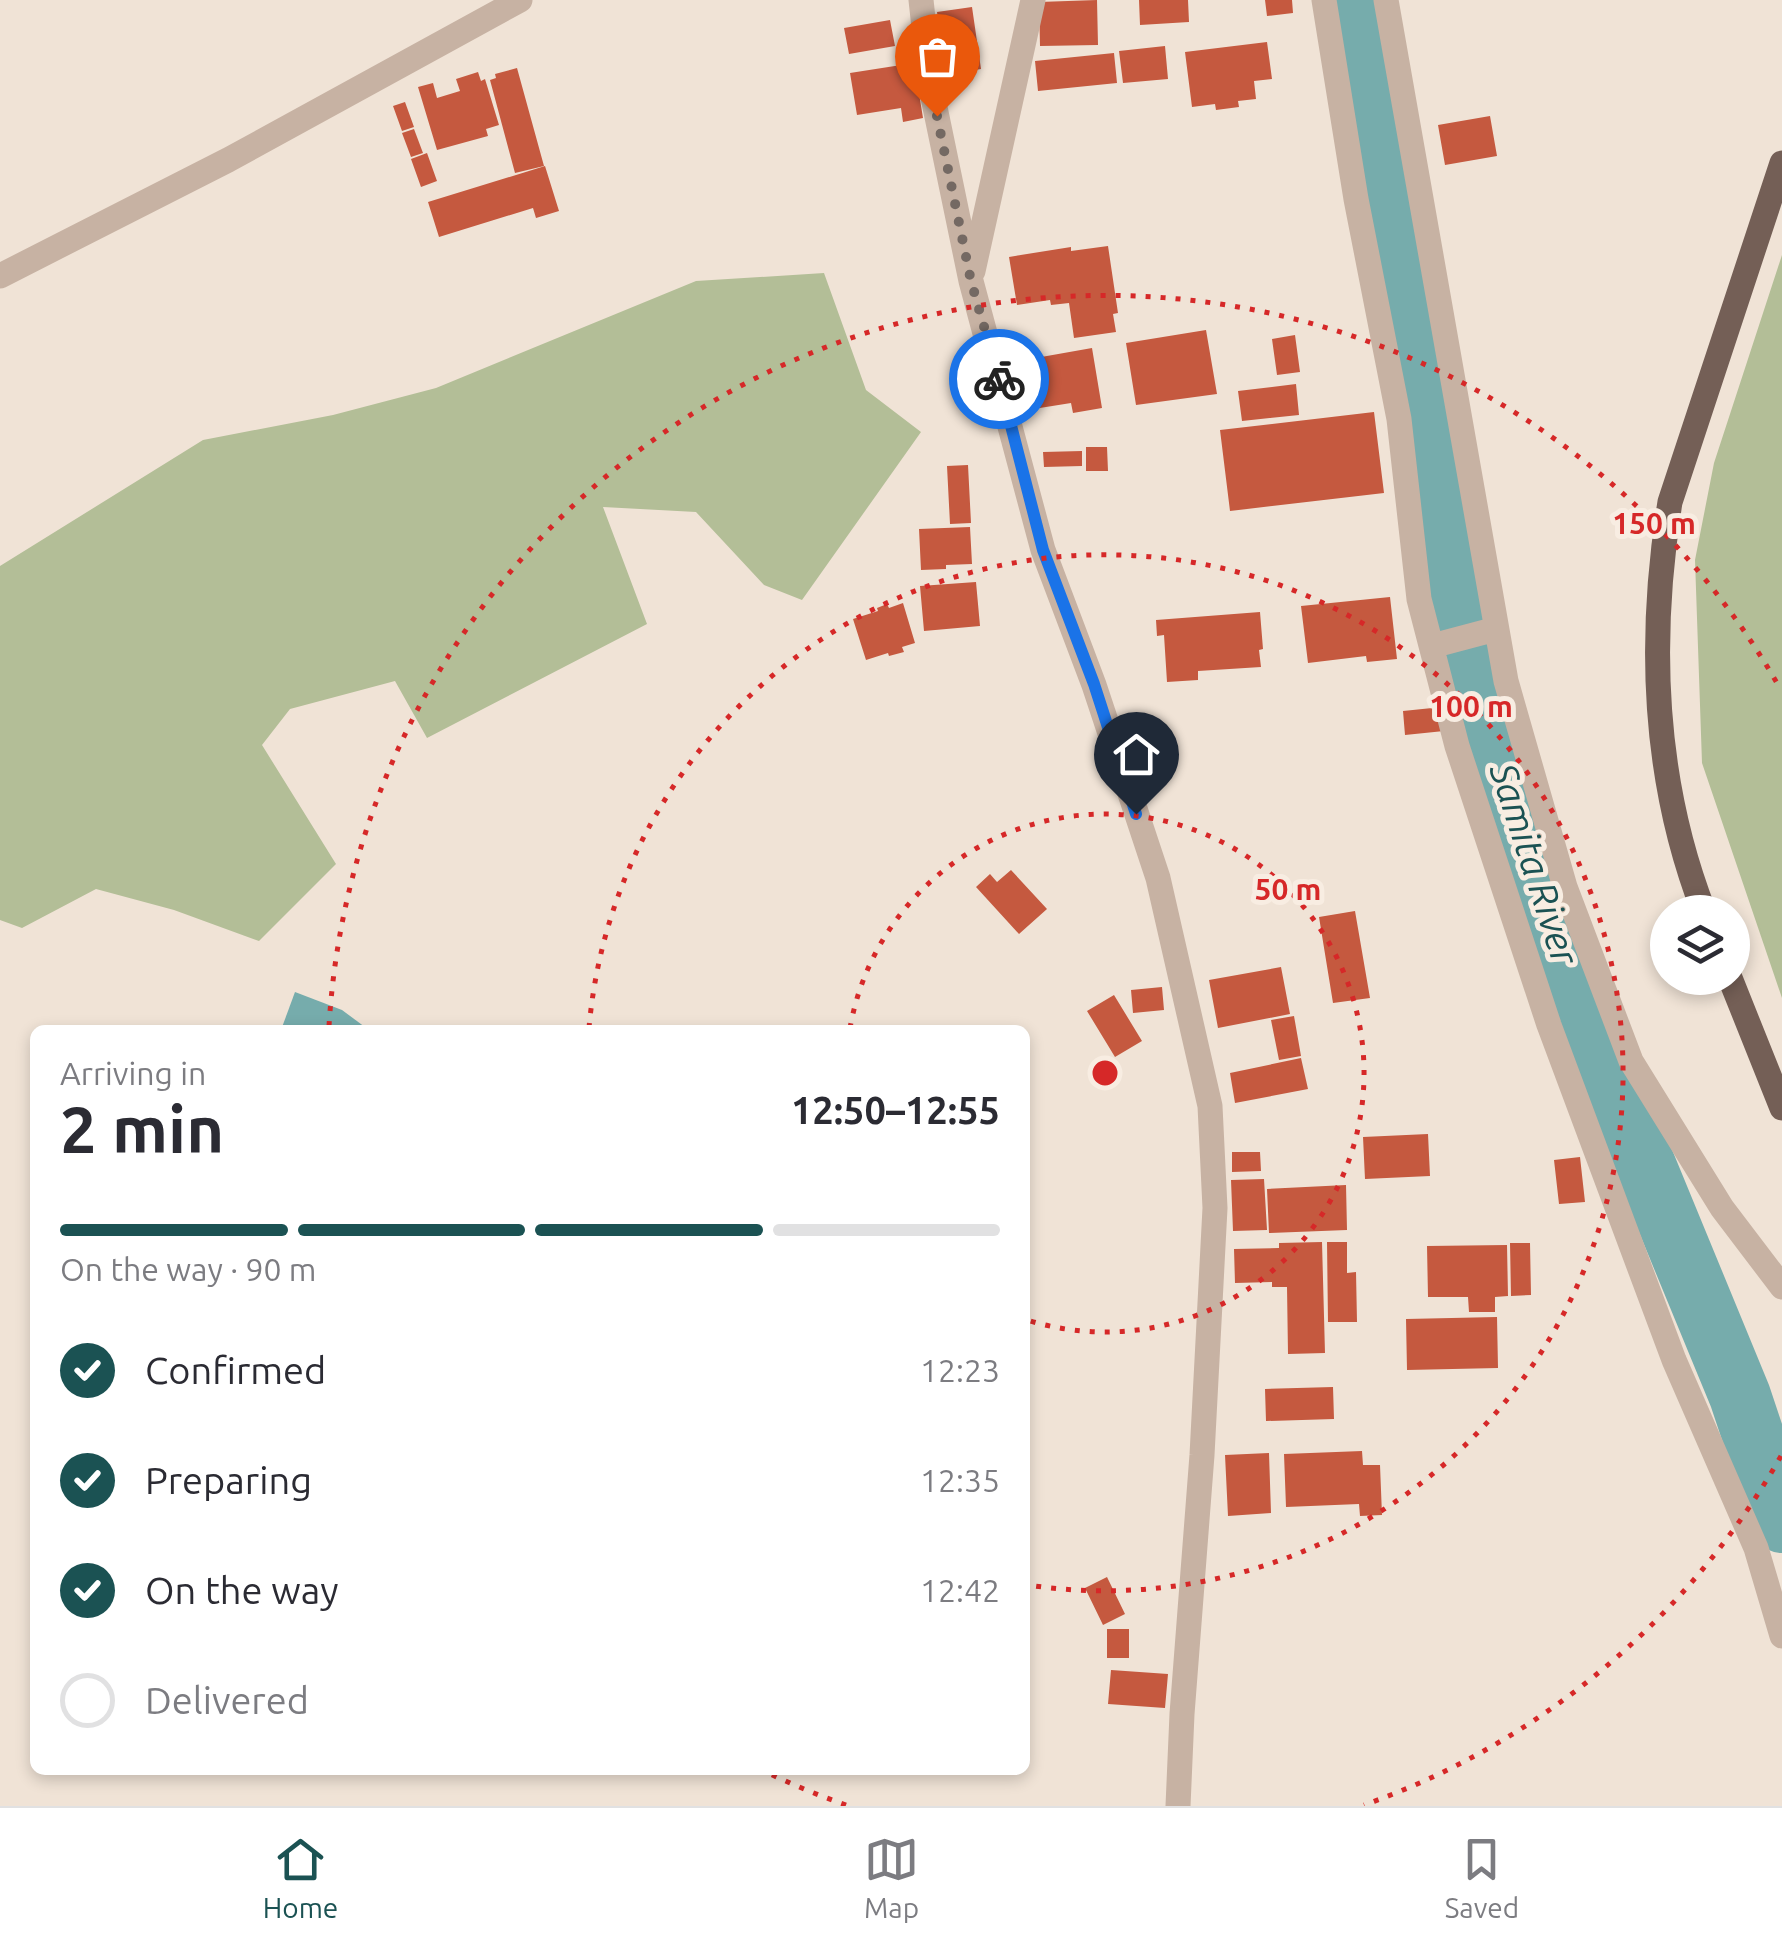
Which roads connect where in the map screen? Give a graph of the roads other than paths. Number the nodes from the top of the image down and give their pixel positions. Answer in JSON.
{"nodes":[{"id":1,"x":520,"y":0,"type":"edge"},
{"id":2,"x":922,"y":0,"type":"edge"},
{"id":3,"x":1034,"y":0,"type":"edge"},
{"id":4,"x":1324,"y":0,"type":"edge"},
{"id":5,"x":1386,"y":0,"type":"edge"},
{"id":6,"x":1782,"y":163,"type":"edge"},
{"id":7,"x":0,"y":276,"type":"edge"},
{"id":8,"x":971,"y":281,"type":"junction"},
{"id":9,"x":1496,"y":629,"type":"junction"},
{"id":10,"x":1432,"y":646,"type":"junction"},
{"id":11,"x":1697,"y":895,"type":"edge"},
{"id":12,"x":1737,"y":995,"type":"edge"},
{"id":13,"x":1782,"y":1108,"type":"edge"},
{"id":14,"x":1782,"y":1286,"type":"edge"},
{"id":15,"x":1782,"y":1636,"type":"edge"},
{"id":16,"x":1178,"y":1806,"type":"edge"}],
"edges":[{"from":1,"to":7,"type":"street"},
{"from":2,"to":8,"type":"street"},
{"from":3,"to":8,"type":"street"},
{"from":4,"to":10,"type":"street"},
{"from":5,"to":9,"type":"street"},
{"from":6,"to":11,"type":"main road"},
{"from":8,"to":16,"type":"street"},
{"from":9,"to":10,"type":"street"},
{"from":9,"to":14,"type":"street"},
{"from":10,"to":15,"type":"street"},
{"from":12,"to":13,"type":"main road"}]}
